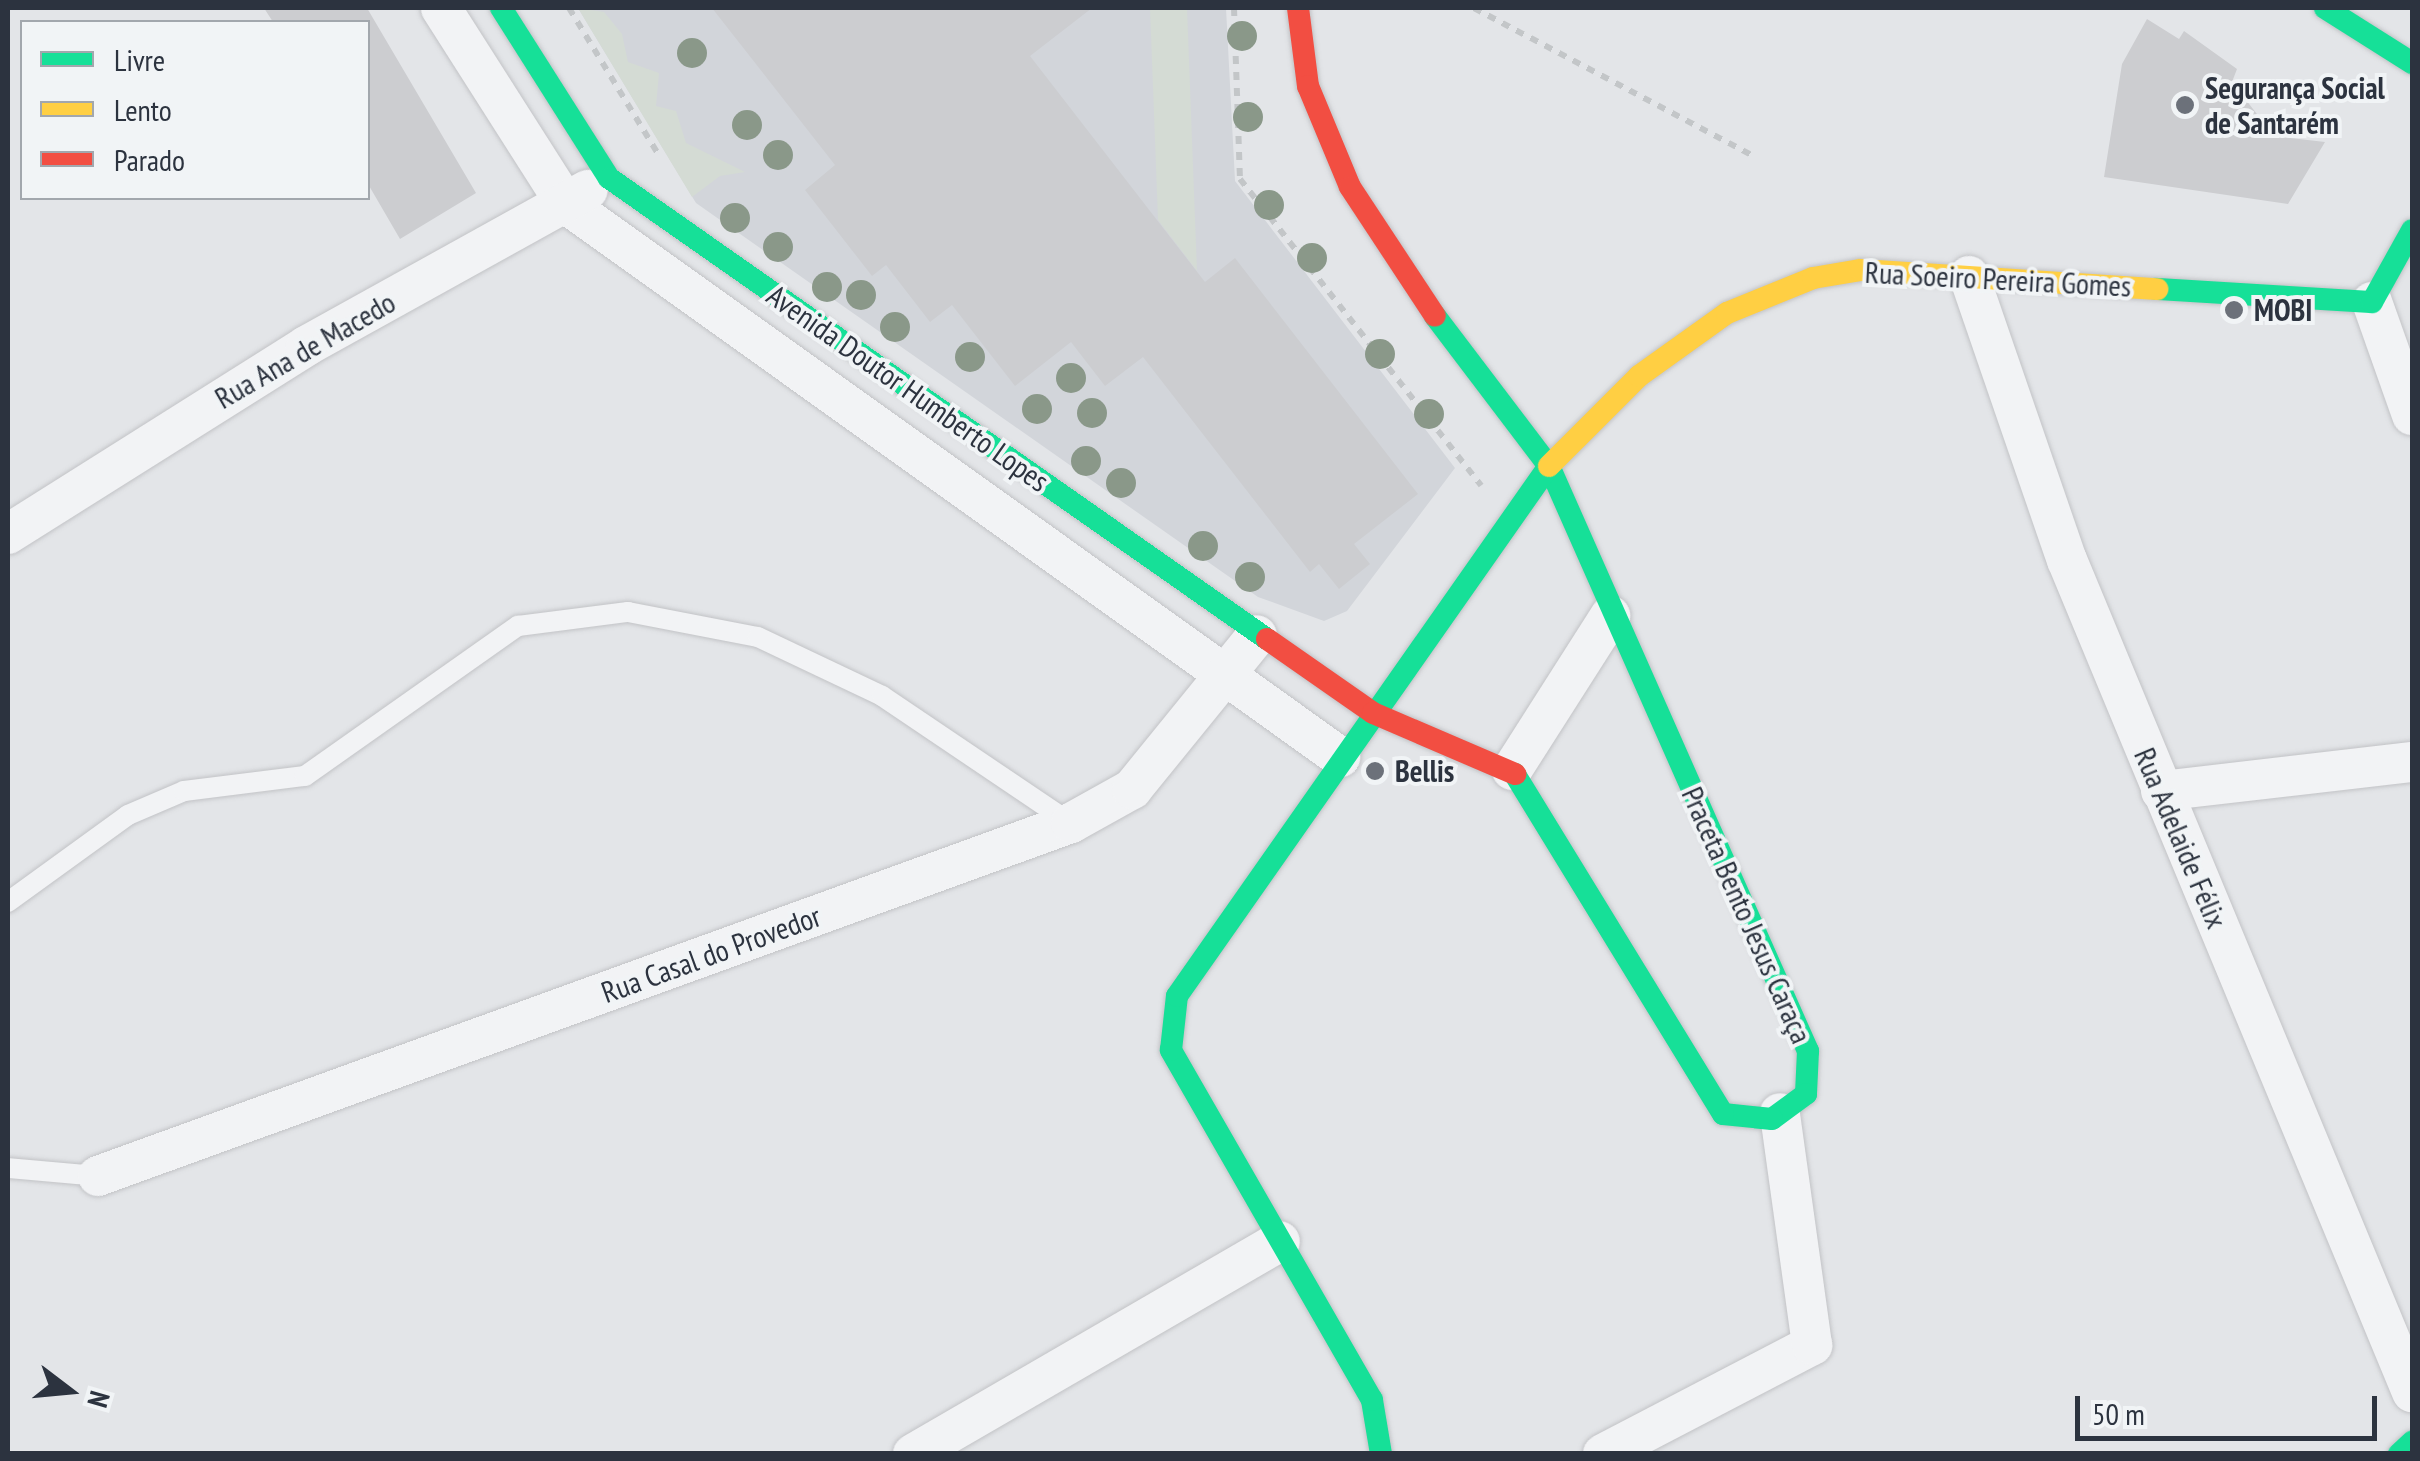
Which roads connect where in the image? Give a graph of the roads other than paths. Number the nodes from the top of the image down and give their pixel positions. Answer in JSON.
{"nodes":[{"id":1,"x":441,"y":8,"type":"edge"},
{"id":2,"x":501,"y":8,"type":"edge"},
{"id":3,"x":1298,"y":8,"type":"edge"},
{"id":4,"x":2326,"y":8,"type":"edge"},
{"id":5,"x":2412,"y":63,"type":"edge"},
{"id":6,"x":609,"y":178,"type":"junction"},
{"id":7,"x":565,"y":203,"type":"junction"},
{"id":8,"x":2412,"y":230,"type":"edge"},
{"id":9,"x":1969,"y":276,"type":"junction"},
{"id":10,"x":2372,"y":302,"type":"junction"},
{"id":11,"x":2412,"y":415,"type":"edge"},
{"id":12,"x":1549,"y":466,"type":"junction"},
{"id":13,"x":8,"y":534,"type":"edge"},
{"id":14,"x":1610,"y":616,"type":"junction"},
{"id":15,"x":1257,"y":635,"type":"junction"},
{"id":16,"x":1226,"y":676,"type":"junction"},
{"id":17,"x":1373,"y":712,"type":"junction"},
{"id":18,"x":1340,"y":758,"type":"junction"},
{"id":19,"x":2412,"y":762,"type":"edge"},
{"id":20,"x":1512,"y":770,"type":"junction"},
{"id":21,"x":2161,"y":791,"type":"junction"},
{"id":22,"x":1071,"y":823,"type":"junction"},
{"id":23,"x":8,"y":902,"type":"edge"},
{"id":24,"x":1780,"y":1114,"type":"junction"},
{"id":25,"x":8,"y":1168,"type":"edge"},
{"id":26,"x":98,"y":1176,"type":"joint"},
{"id":27,"x":1280,"y":1241,"type":"junction"},
{"id":28,"x":2412,"y":1392,"type":"edge"},
{"id":29,"x":2412,"y":1442,"type":"edge"},
{"id":30,"x":913,"y":1454,"type":"edge"},
{"id":31,"x":1381,"y":1454,"type":"edge"},
{"id":32,"x":1603,"y":1454,"type":"edge"},
{"id":33,"x":2399,"y":1454,"type":"edge"}],
"edges":[{"from":1,"to":7,"type":"street"},
{"from":2,"to":6,"type":"street","name":"Avenida Doutor Humberto Lopes"},
{"from":3,"to":12,"type":"street","name":"Praceta Bento Jesus Caraça"},
{"from":4,"to":5,"type":"street"},
{"from":6,"to":7,"type":"street","name":"Rua Ana de Macedo"},
{"from":6,"to":15,"type":"street","name":"Avenida Doutor Humberto Lopes"},
{"from":7,"to":13,"type":"street","name":"Rua Ana de Macedo"},
{"from":7,"to":16,"type":"street"},
{"from":8,"to":10,"type":"street"},
{"from":9,"to":10,"type":"street","name":"Rua Soeiro Pereira Gomes"},
{"from":9,"to":12,"type":"street","name":"Rua Soeiro Pereira Gomes"},
{"from":9,"to":21,"type":"street","name":"Rua Adelaide Félix"},
{"from":10,"to":11,"type":"street"},
{"from":12,"to":14,"type":"street","name":"Praceta Bento Jesus Caraça"},
{"from":12,"to":17,"type":"street","name":"Rua Soeiro Pereira Gomes"},
{"from":14,"to":20,"type":"street"},
{"from":14,"to":24,"type":"street","name":"Praceta Bento Jesus Caraça"},
{"from":15,"to":16,"type":"street","name":"Rua Casal do Provedor"},
{"from":15,"to":17,"type":"street","name":"Avenida Doutor Humberto Lopes"},
{"from":16,"to":18,"type":"street"},
{"from":16,"to":22,"type":"street","name":"Rua Casal do Provedor"},
{"from":17,"to":18,"type":"street","name":"Rua Soeiro Pereira Gomes"},
{"from":17,"to":20,"type":"street"},
{"from":18,"to":27,"type":"street","name":"Rua Soeiro Pereira Gomes"},
{"from":19,"to":21,"type":"street"},
{"from":20,"to":24,"type":"street"},
{"from":21,"to":28,"type":"street","name":"Rua Adelaide Félix"},
{"from":22,"to":23,"type":"lane"},
{"from":22,"to":26,"type":"street","name":"Rua Casal do Provedor"},
{"from":24,"to":32,"type":"street"},
{"from":25,"to":26,"type":"lane"},
{"from":27,"to":30,"type":"street"},
{"from":27,"to":31,"type":"street","name":"Rua Soeiro Pereira Gomes"},
{"from":29,"to":33,"type":"street"}]}
